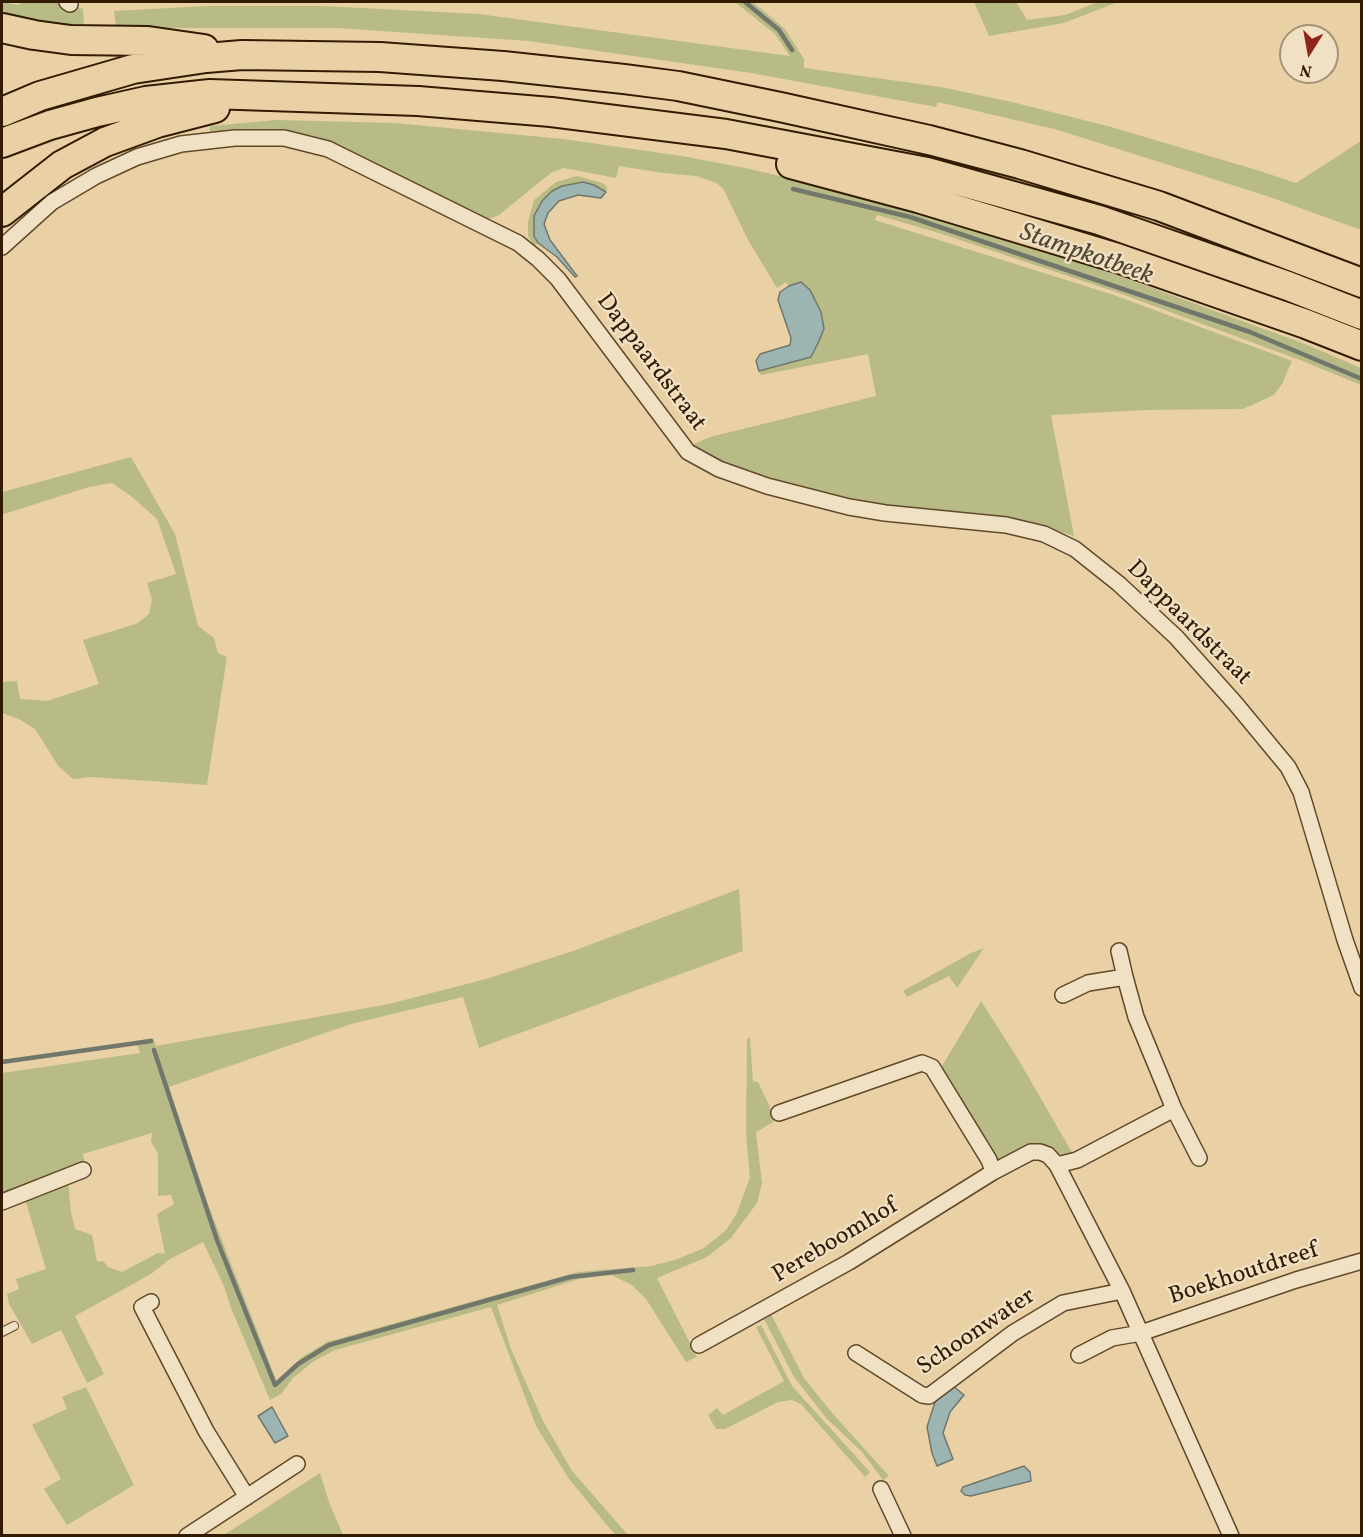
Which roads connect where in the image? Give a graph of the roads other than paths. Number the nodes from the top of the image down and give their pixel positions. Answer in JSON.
{"nodes":[{"id":1,"x":2,"y":28,"type":"edge"},
{"id":2,"x":242,"y":55,"type":"junction"},
{"id":3,"x":270,"y":95,"type":"junction"},
{"id":4,"x":2,"y":112,"type":"edge"},
{"id":5,"x":669,"y":127,"type":"junction"},
{"id":6,"x":2,"y":143,"type":"edge"},
{"id":7,"x":2,"y":212,"type":"edge"},
{"id":8,"x":2,"y":247,"type":"edge"},
{"id":9,"x":1362,"y":283,"type":"edge"},
{"id":10,"x":1362,"y":315,"type":"edge"},
{"id":11,"x":1362,"y":346,"type":"edge"},
{"id":12,"x":1119,"y":951,"type":"dead end"},
{"id":13,"x":1125,"y":977,"type":"junction"},
{"id":14,"x":1362,"y":988,"type":"edge"},
{"id":15,"x":1063,"y":994,"type":"dead end"},
{"id":16,"x":1174,"y":1109,"type":"junction"},
{"id":17,"x":779,"y":1113,"type":"dead end"},
{"id":18,"x":1199,"y":1158,"type":"dead end"},
{"id":19,"x":1057,"y":1164,"type":"junction"},
{"id":20,"x":83,"y":1170,"type":"dead end"},
{"id":21,"x":993,"y":1172,"type":"junction"},
{"id":22,"x":2,"y":1202,"type":"edge"},
{"id":23,"x":1362,"y":1261,"type":"edge"},
{"id":24,"x":1122,"y":1291,"type":"junction"},
{"id":25,"x":151,"y":1302,"type":"dead end"},
{"id":26,"x":14,"y":1326,"type":"dead end"},
{"id":27,"x":2,"y":1332,"type":"edge"},
{"id":28,"x":1141,"y":1333,"type":"junction"},
{"id":29,"x":699,"y":1345,"type":"dead end"},
{"id":30,"x":856,"y":1353,"type":"dead end"},
{"id":31,"x":1079,"y":1354,"type":"dead end"},
{"id":32,"x":297,"y":1464,"type":"dead end"},
{"id":33,"x":881,"y":1489,"type":"dead end"},
{"id":34,"x":247,"y":1497,"type":"junction"},
{"id":35,"x":1229,"y":1535,"type":"edge"},
{"id":36,"x":187,"y":1536,"type":"edge"},
{"id":37,"x":903,"y":1536,"type":"edge"}],
"edges":[{"from":1,"to":2,"type":"highway"},
{"from":2,"to":4,"type":"highway"},
{"from":2,"to":9,"type":"highway"},
{"from":3,"to":5,"type":"highway"},
{"from":3,"to":6,"type":"highway"},
{"from":3,"to":7,"type":"highway"},
{"from":5,"to":10,"type":"highway"},
{"from":5,"to":11,"type":"highway"},
{"from":8,"to":14,"type":"street","name":"Dappaardstraat"},
{"from":12,"to":13,"type":"street"},
{"from":13,"to":15,"type":"street"},
{"from":13,"to":16,"type":"street"},
{"from":16,"to":18,"type":"street"},
{"from":16,"to":19,"type":"street"},
{"from":17,"to":21,"type":"street"},
{"from":19,"to":21,"type":"street","name":"Pereboomhof"},
{"from":19,"to":24,"type":"street"},
{"from":20,"to":22,"type":"street"},
{"from":21,"to":29,"type":"street","name":"Pereboomhof"},
{"from":23,"to":28,"type":"street","name":"Boekhoutdreef"},
{"from":24,"to":28,"type":"street"},
{"from":24,"to":30,"type":"street","name":"Schoonwater"},
{"from":25,"to":34,"type":"street"},
{"from":26,"to":27,"type":"lane"},
{"from":28,"to":31,"type":"street"},
{"from":28,"to":35,"type":"street"},
{"from":32,"to":34,"type":"street"},
{"from":33,"to":37,"type":"street"},
{"from":34,"to":36,"type":"street"}]}
